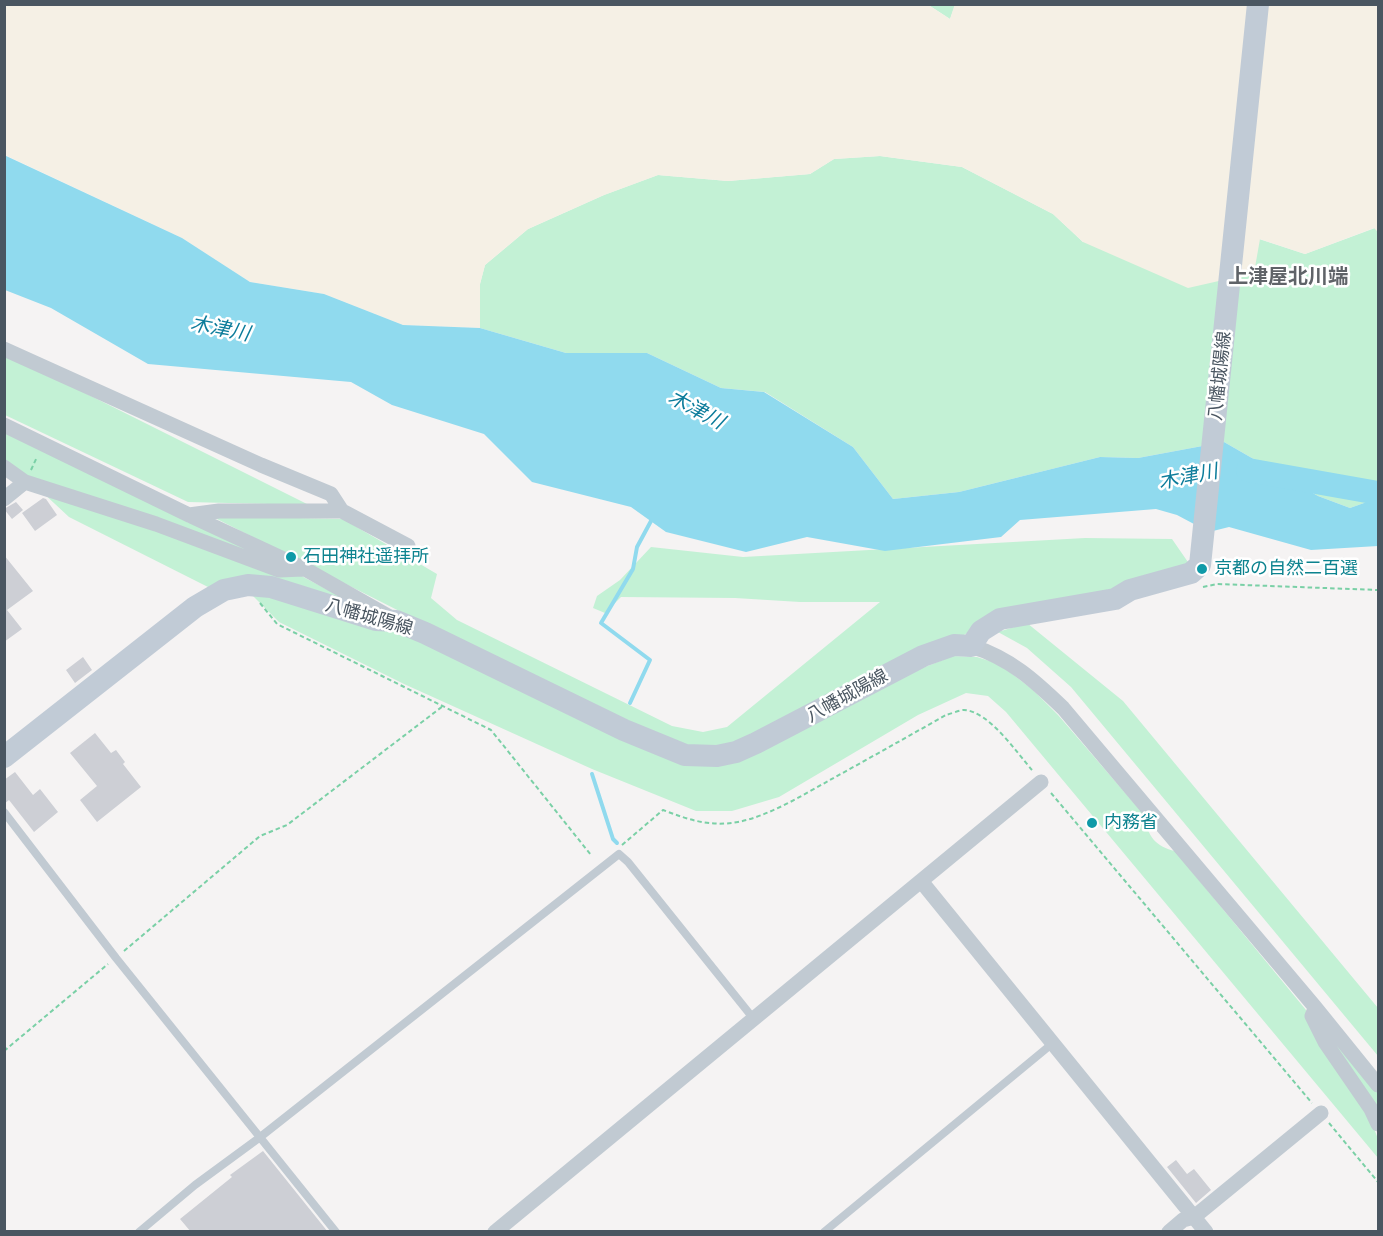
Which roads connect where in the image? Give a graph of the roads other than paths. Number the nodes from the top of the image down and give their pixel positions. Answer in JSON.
{"nodes":[{"id":1,"x":1258,"y":4,"type":"edge"},
{"id":2,"x":4,"y":350,"type":"edge"},
{"id":3,"x":4,"y":424,"type":"edge"},
{"id":4,"x":4,"y":467,"type":"edge"},
{"id":5,"x":25,"y":483,"type":"junction"},
{"id":6,"x":4,"y":499,"type":"edge"},
{"id":7,"x":342,"y":511,"type":"junction"},
{"id":8,"x":189,"y":515,"type":"junction"},
{"id":9,"x":408,"y":546,"type":"dead end"},
{"id":10,"x":304,"y":569,"type":"junction"},
{"id":11,"x":396,"y":621,"type":"junction"},
{"id":12,"x":971,"y":646,"type":"junction"},
{"id":13,"x":4,"y":758,"type":"edge"},
{"id":14,"x":1041,"y":782,"type":"road end"},
{"id":15,"x":4,"y":812,"type":"edge"},
{"id":16,"x":921,"y":881,"type":"junction"},
{"id":17,"x":1315,"y":1007,"type":"junction"},
{"id":18,"x":753,"y":1018,"type":"junction"},
{"id":19,"x":1053,"y":1043,"type":"junction"},
{"id":20,"x":1378,"y":1085,"type":"edge"},
{"id":21,"x":1321,"y":1113,"type":"road end"},
{"id":22,"x":1378,"y":1124,"type":"edge"},
{"id":23,"x":260,"y":1138,"type":"junction"},
{"id":24,"x":1194,"y":1217,"type":"junction"},
{"id":25,"x":139,"y":1232,"type":"edge"},
{"id":26,"x":336,"y":1232,"type":"edge"},
{"id":27,"x":495,"y":1232,"type":"edge"},
{"id":28,"x":824,"y":1232,"type":"edge"},
{"id":29,"x":1169,"y":1232,"type":"edge"},
{"id":30,"x":1206,"y":1232,"type":"edge"}],
"edges":[{"from":1,"to":12,"type":"main road","name":"八幡城陽線"},
{"from":2,"to":7,"type":"street"},
{"from":3,"to":8,"type":"street"},
{"from":4,"to":5,"type":"street"},
{"from":5,"to":6,"type":"street"},
{"from":5,"to":10,"type":"street"},
{"from":7,"to":8,"type":"street"},
{"from":7,"to":9,"type":"street"},
{"from":8,"to":10,"type":"street"},
{"from":10,"to":11,"type":"street"},
{"from":11,"to":12,"type":"main road","name":"八幡城陽線"},
{"from":11,"to":13,"type":"main road","name":"八幡城陽線"},
{"from":12,"to":17,"type":"street"},
{"from":14,"to":16,"type":"street"},
{"from":15,"to":23,"type":"lane"},
{"from":16,"to":18,"type":"street"},
{"from":16,"to":19,"type":"street"},
{"from":17,"to":20,"type":"street"},
{"from":17,"to":22,"type":"street"},
{"from":18,"to":23,"type":"lane"},
{"from":18,"to":27,"type":"street"},
{"from":19,"to":24,"type":"street"},
{"from":19,"to":28,"type":"lane"},
{"from":21,"to":24,"type":"street"},
{"from":23,"to":25,"type":"lane"},
{"from":23,"to":26,"type":"lane"},
{"from":24,"to":29,"type":"street"},
{"from":24,"to":30,"type":"street"}]}
